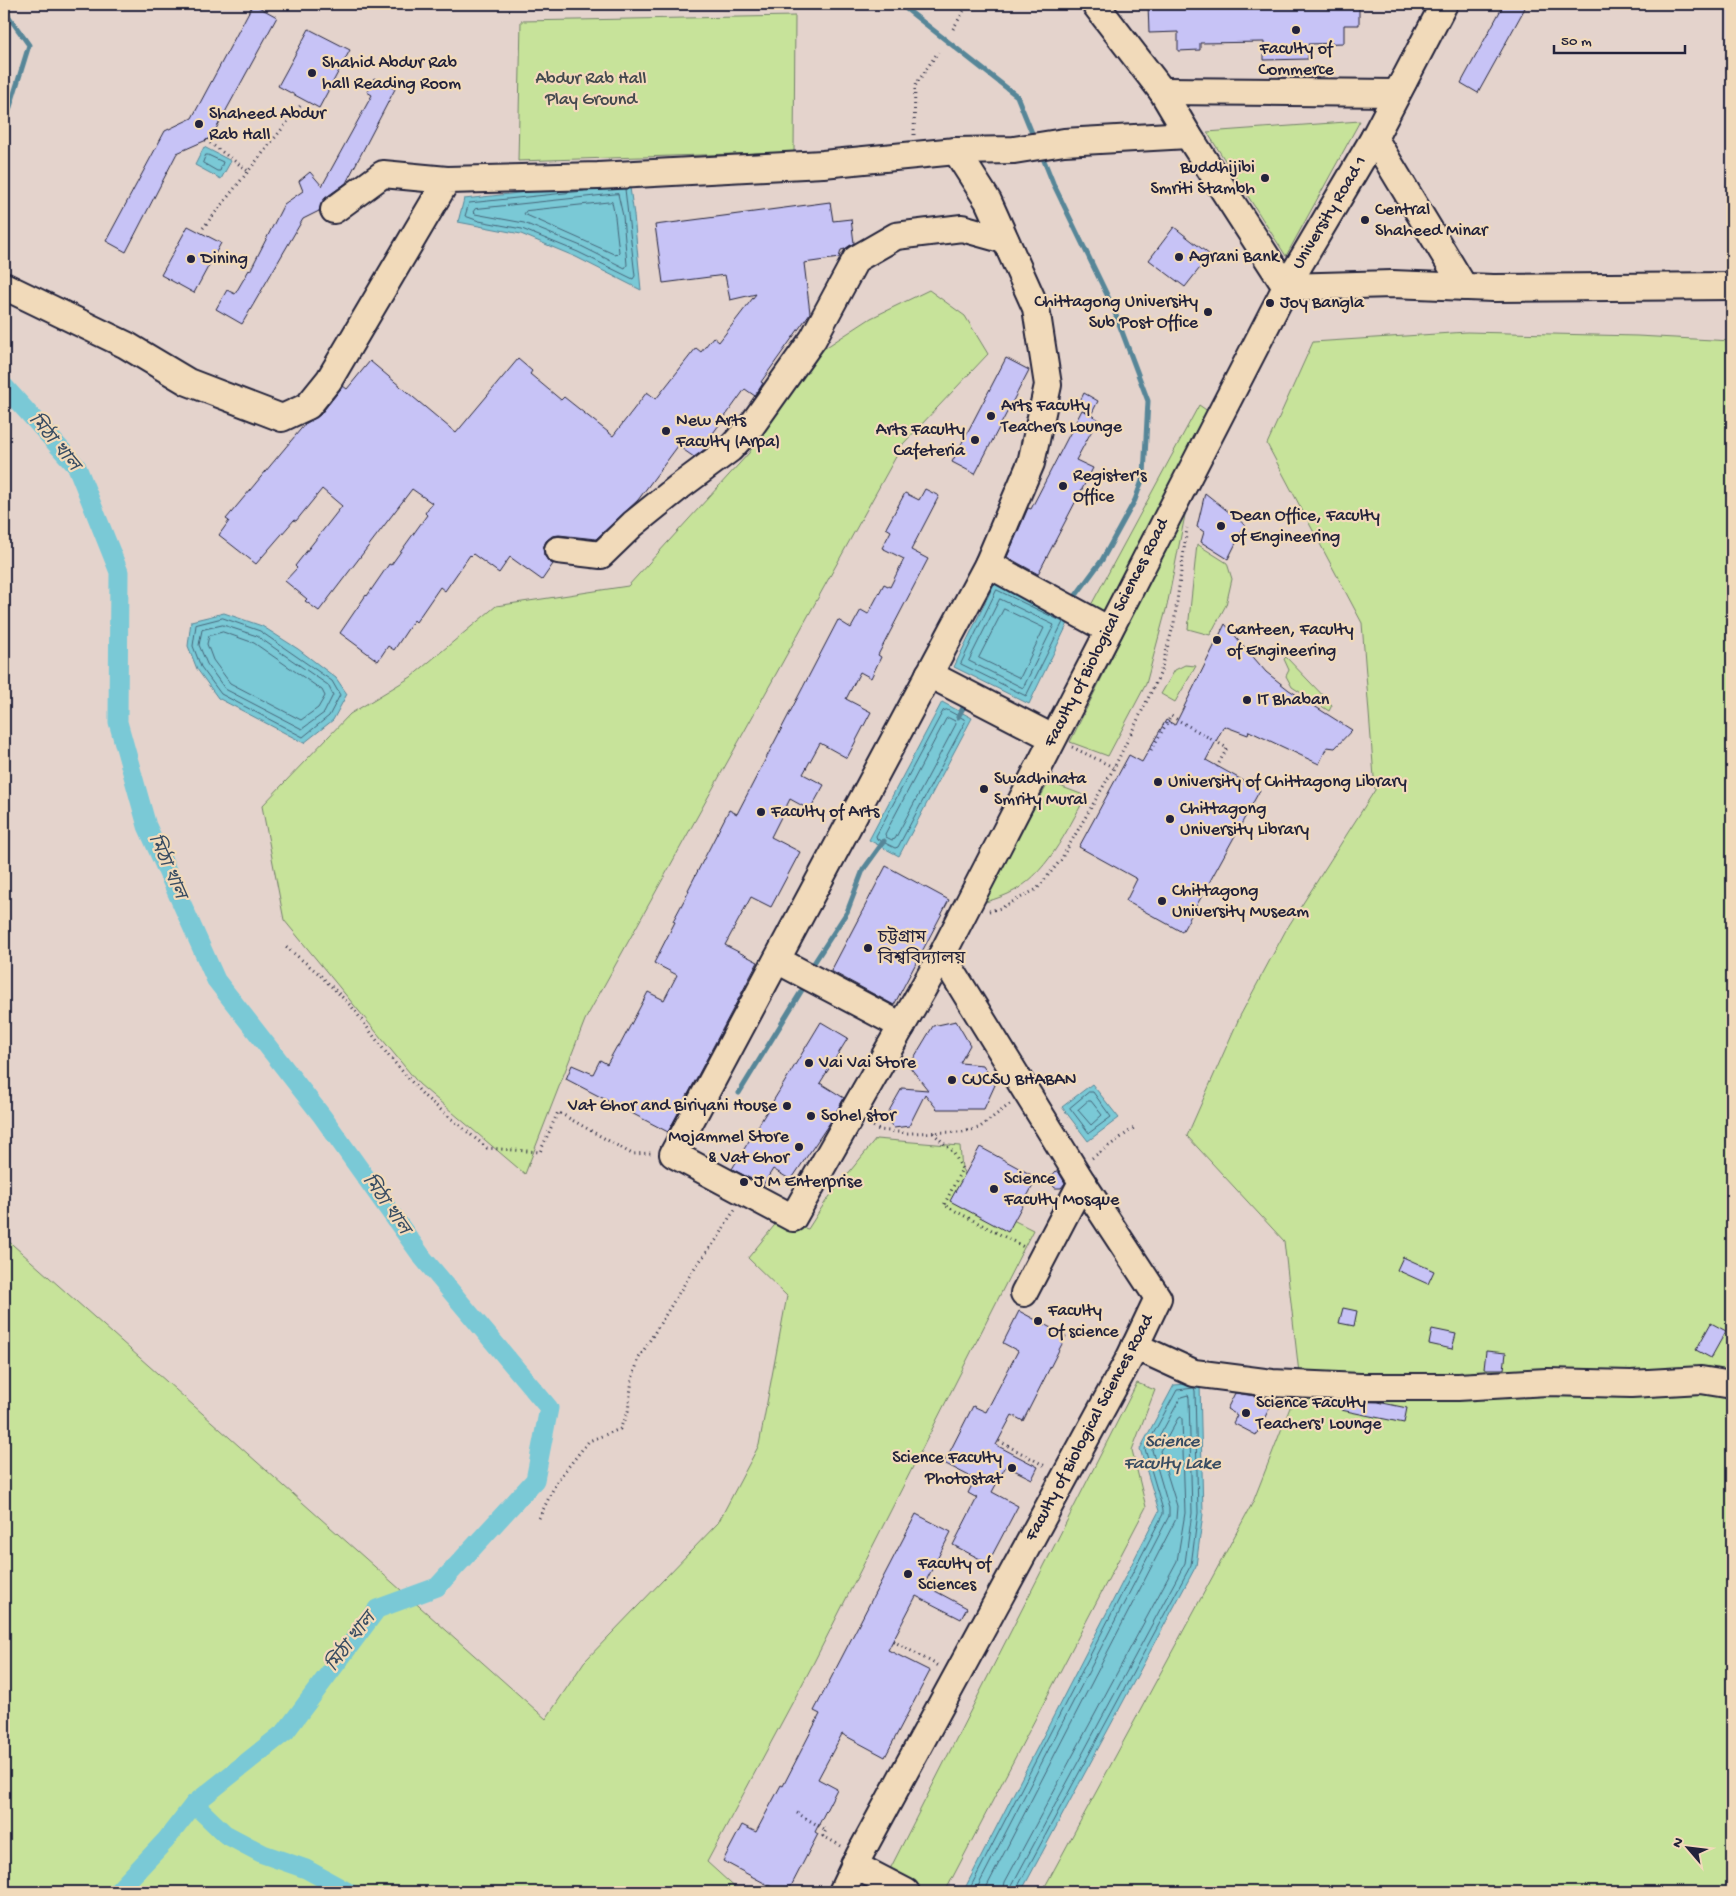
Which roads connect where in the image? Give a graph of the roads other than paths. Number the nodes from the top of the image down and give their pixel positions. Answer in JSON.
{"nodes":[{"id":1,"x":1095,"y":4,"type":"edge"},
{"id":2,"x":1431,"y":28,"type":"edge"},
{"id":3,"x":1162,"y":91,"type":"junction"},
{"id":4,"x":1397,"y":93,"type":"junction"},
{"id":5,"x":1183,"y":125,"type":"junction"},
{"id":6,"x":1374,"y":138,"type":"junction"},
{"id":7,"x":956,"y":152,"type":"junction"},
{"id":8,"x":447,"y":180,"type":"junction"},
{"id":9,"x":334,"y":210,"type":"dead end"},
{"id":10,"x":1005,"y":240,"type":"junction"},
{"id":11,"x":4,"y":286,"type":"edge"},
{"id":12,"x":1732,"y":286,"type":"edge"},
{"id":13,"x":1286,"y":287,"type":"junction"},
{"id":14,"x":1464,"y":287,"type":"junction"},
{"id":15,"x":558,"y":550,"type":"dead end"},
{"id":16,"x":988,"y":564,"type":"junction"},
{"id":17,"x":1109,"y":630,"type":"junction"},
{"id":18,"x":929,"y":674,"type":"junction"},
{"id":19,"x":1053,"y":738,"type":"junction"},
{"id":20,"x":942,"y":955,"type":"junction"},
{"id":21,"x":777,"y":960,"type":"junction"},
{"id":22,"x":902,"y":1026,"type":"junction"},
{"id":23,"x":1078,"y":1176,"type":"junction"},
{"id":24,"x":1024,"y":1293,"type":"dead end"},
{"id":25,"x":1135,"y":1346,"type":"junction"},
{"id":26,"x":1732,"y":1384,"type":"edge"},
{"id":27,"x":856,"y":1860,"type":"junction"},
{"id":28,"x":842,"y":1892,"type":"edge"},
{"id":29,"x":906,"y":1892,"type":"edge"}],
"edges":[{"from":1,"to":3,"type":"street"},
{"from":2,"to":4,"type":"street","name":"University Road 1"},
{"from":3,"to":4,"type":"street"},
{"from":3,"to":5,"type":"street"},
{"from":4,"to":6,"type":"street","name":"University Road 1"},
{"from":5,"to":7,"type":"street"},
{"from":5,"to":13,"type":"street"},
{"from":6,"to":13,"type":"street","name":"University Road 1"},
{"from":6,"to":14,"type":"street"},
{"from":7,"to":8,"type":"street"},
{"from":7,"to":10,"type":"street"},
{"from":8,"to":9,"type":"street"},
{"from":8,"to":11,"type":"street"},
{"from":10,"to":15,"type":"street"},
{"from":10,"to":16,"type":"street"},
{"from":12,"to":14,"type":"street"},
{"from":13,"to":14,"type":"street"},
{"from":13,"to":17,"type":"street","name":"Faculty of Biological Sciences Road"},
{"from":16,"to":17,"type":"street"},
{"from":16,"to":18,"type":"street"},
{"from":17,"to":19,"type":"street","name":"Faculty of Biological Sciences Road"},
{"from":18,"to":19,"type":"street"},
{"from":18,"to":21,"type":"street"},
{"from":19,"to":20,"type":"street","name":"Faculty of Biological Sciences Road"},
{"from":20,"to":22,"type":"street"},
{"from":20,"to":23,"type":"street","name":"Faculty of Biological Sciences Road"},
{"from":21,"to":22,"type":"street"},
{"from":21,"to":22,"type":"street"},
{"from":23,"to":24,"type":"street"},
{"from":23,"to":25,"type":"street","name":"Faculty of Biological Sciences Road"},
{"from":25,"to":26,"type":"street"},
{"from":25,"to":27,"type":"street","name":"Faculty of Biological Sciences Road"},
{"from":27,"to":28,"type":"street","name":"Faculty of Biological Sciences Road"},
{"from":27,"to":29,"type":"street"}]}
